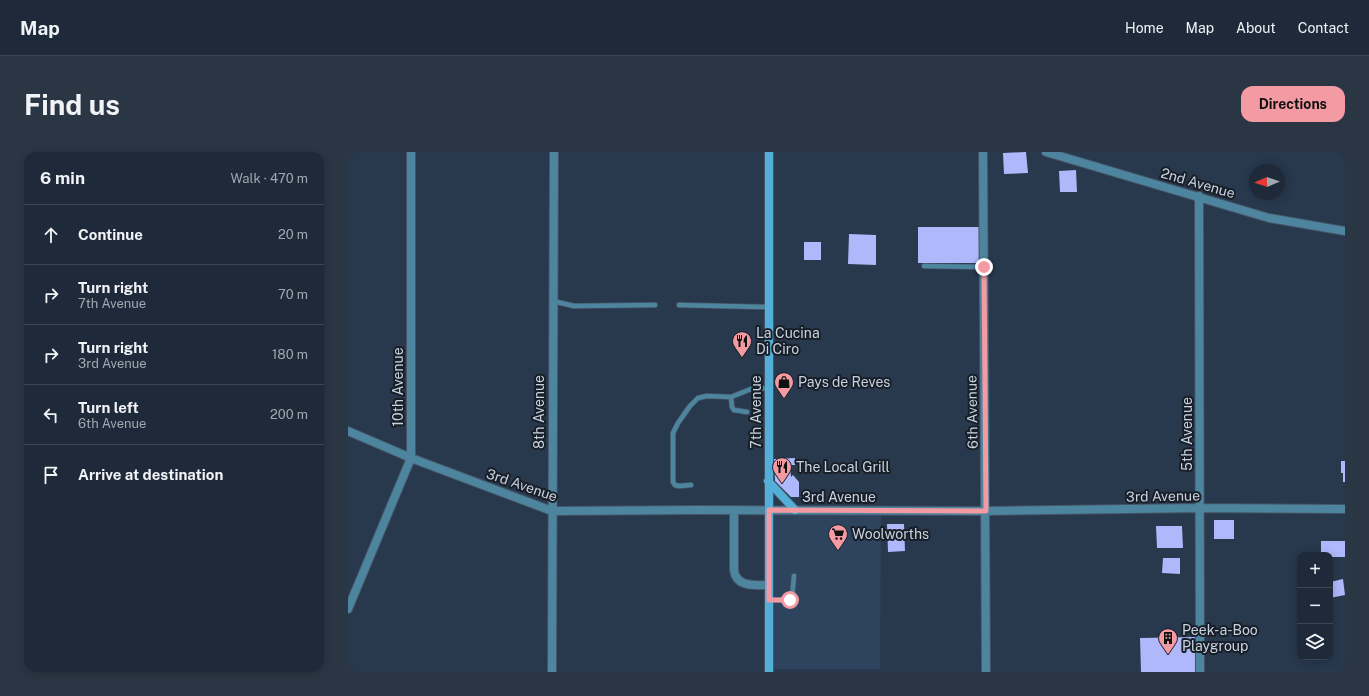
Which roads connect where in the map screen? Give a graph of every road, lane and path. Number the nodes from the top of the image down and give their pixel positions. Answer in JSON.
{"nodes":[{"id":1,"x":411,"y":152,"type":"edge"},
{"id":2,"x":554,"y":152,"type":"edge"},
{"id":3,"x":769,"y":152,"type":"edge"},
{"id":4,"x":983,"y":152,"type":"edge"},
{"id":5,"x":1046,"y":152,"type":"edge"},
{"id":6,"x":1199,"y":196,"type":"junction"},
{"id":7,"x":1345,"y":231,"type":"edge"},
{"id":8,"x":924,"y":266,"type":"dead end"},
{"id":9,"x":984,"y":267,"type":"junction"},
{"id":10,"x":553,"y":301,"type":"junction"},
{"id":11,"x":655,"y":305,"type":"dead end"},
{"id":12,"x":679,"y":305,"type":"dead end"},
{"id":13,"x":769,"y":307,"type":"junction"},
{"id":14,"x":769,"y":388,"type":"junction"},
{"id":15,"x":731,"y":397,"type":"junction"},
{"id":16,"x":747,"y":412,"type":"dead end"},
{"id":17,"x":348,"y":431,"type":"edge"},
{"id":18,"x":411,"y":458,"type":"junction"},
{"id":19,"x":768,"y":481,"type":"junction"},
{"id":20,"x":692,"y":485,"type":"dead end"},
{"id":21,"x":1200,"y":508,"type":"junction"},
{"id":22,"x":1345,"y":509,"type":"edge"},
{"id":23,"x":734,"y":510,"type":"junction"},
{"id":24,"x":769,"y":510,"type":"junction"},
{"id":25,"x":795,"y":510,"type":"junction"},
{"id":26,"x":552,"y":511,"type":"junction"},
{"id":27,"x":986,"y":511,"type":"junction"},
{"id":28,"x":794,"y":576,"type":"dead end"},
{"id":29,"x":769,"y":585,"type":"junction"},
{"id":30,"x":769,"y":600,"type":"junction"},
{"id":31,"x":348,"y":609,"type":"edge"},
{"id":32,"x":552,"y":672,"type":"edge"},
{"id":33,"x":769,"y":672,"type":"edge"},
{"id":34,"x":986,"y":672,"type":"edge"},
{"id":35,"x":1200,"y":672,"type":"edge"}],
"edges":[{"from":1,"to":18,"type":"street","name":"10th Avenue"},
{"from":2,"to":10,"type":"street","name":"8th Avenue"},
{"from":3,"to":13,"type":"main road","name":"7th Avenue"},
{"from":4,"to":9,"type":"street","name":"6th Avenue"},
{"from":5,"to":6,"type":"street","name":"2nd Avenue"},
{"from":6,"to":7,"type":"street","name":"2nd Avenue"},
{"from":6,"to":21,"type":"street","name":"5th Avenue"},
{"from":8,"to":9,"type":"lane"},
{"from":9,"to":27,"type":"street","name":"6th Avenue"},
{"from":10,"to":11,"type":"lane"},
{"from":10,"to":26,"type":"street","name":"8th Avenue"},
{"from":12,"to":13,"type":"lane"},
{"from":13,"to":14,"type":"main road","name":"7th Avenue"},
{"from":14,"to":15,"type":"lane"},
{"from":14,"to":19,"type":"main road","name":"7th Avenue"},
{"from":15,"to":16,"type":"lane"},
{"from":15,"to":20,"type":"lane"},
{"from":17,"to":18,"type":"street","name":"3rd Avenue"},
{"from":18,"to":26,"type":"street","name":"3rd Avenue"},
{"from":18,"to":31,"type":"street","name":"10th Avenue"},
{"from":19,"to":24,"type":"main road","name":"7th Avenue"},
{"from":19,"to":25,"type":"main road"},
{"from":21,"to":22,"type":"street","name":"3rd Avenue"},
{"from":21,"to":27,"type":"street","name":"3rd Avenue"},
{"from":21,"to":35,"type":"street","name":"5th Avenue"},
{"from":23,"to":24,"type":"street","name":"3rd Avenue"},
{"from":23,"to":26,"type":"street","name":"3rd Avenue"},
{"from":23,"to":29,"type":"street"},
{"from":24,"to":25,"type":"street","name":"3rd Avenue"},
{"from":24,"to":29,"type":"main road","name":"7th Avenue"},
{"from":25,"to":27,"type":"street","name":"3rd Avenue"},
{"from":26,"to":32,"type":"street","name":"8th Avenue"},
{"from":27,"to":34,"type":"street","name":"6th Avenue"},
{"from":28,"to":30,"type":"lane"},
{"from":29,"to":30,"type":"main road","name":"7th Avenue"},
{"from":30,"to":33,"type":"main road","name":"7th Avenue"}]}
